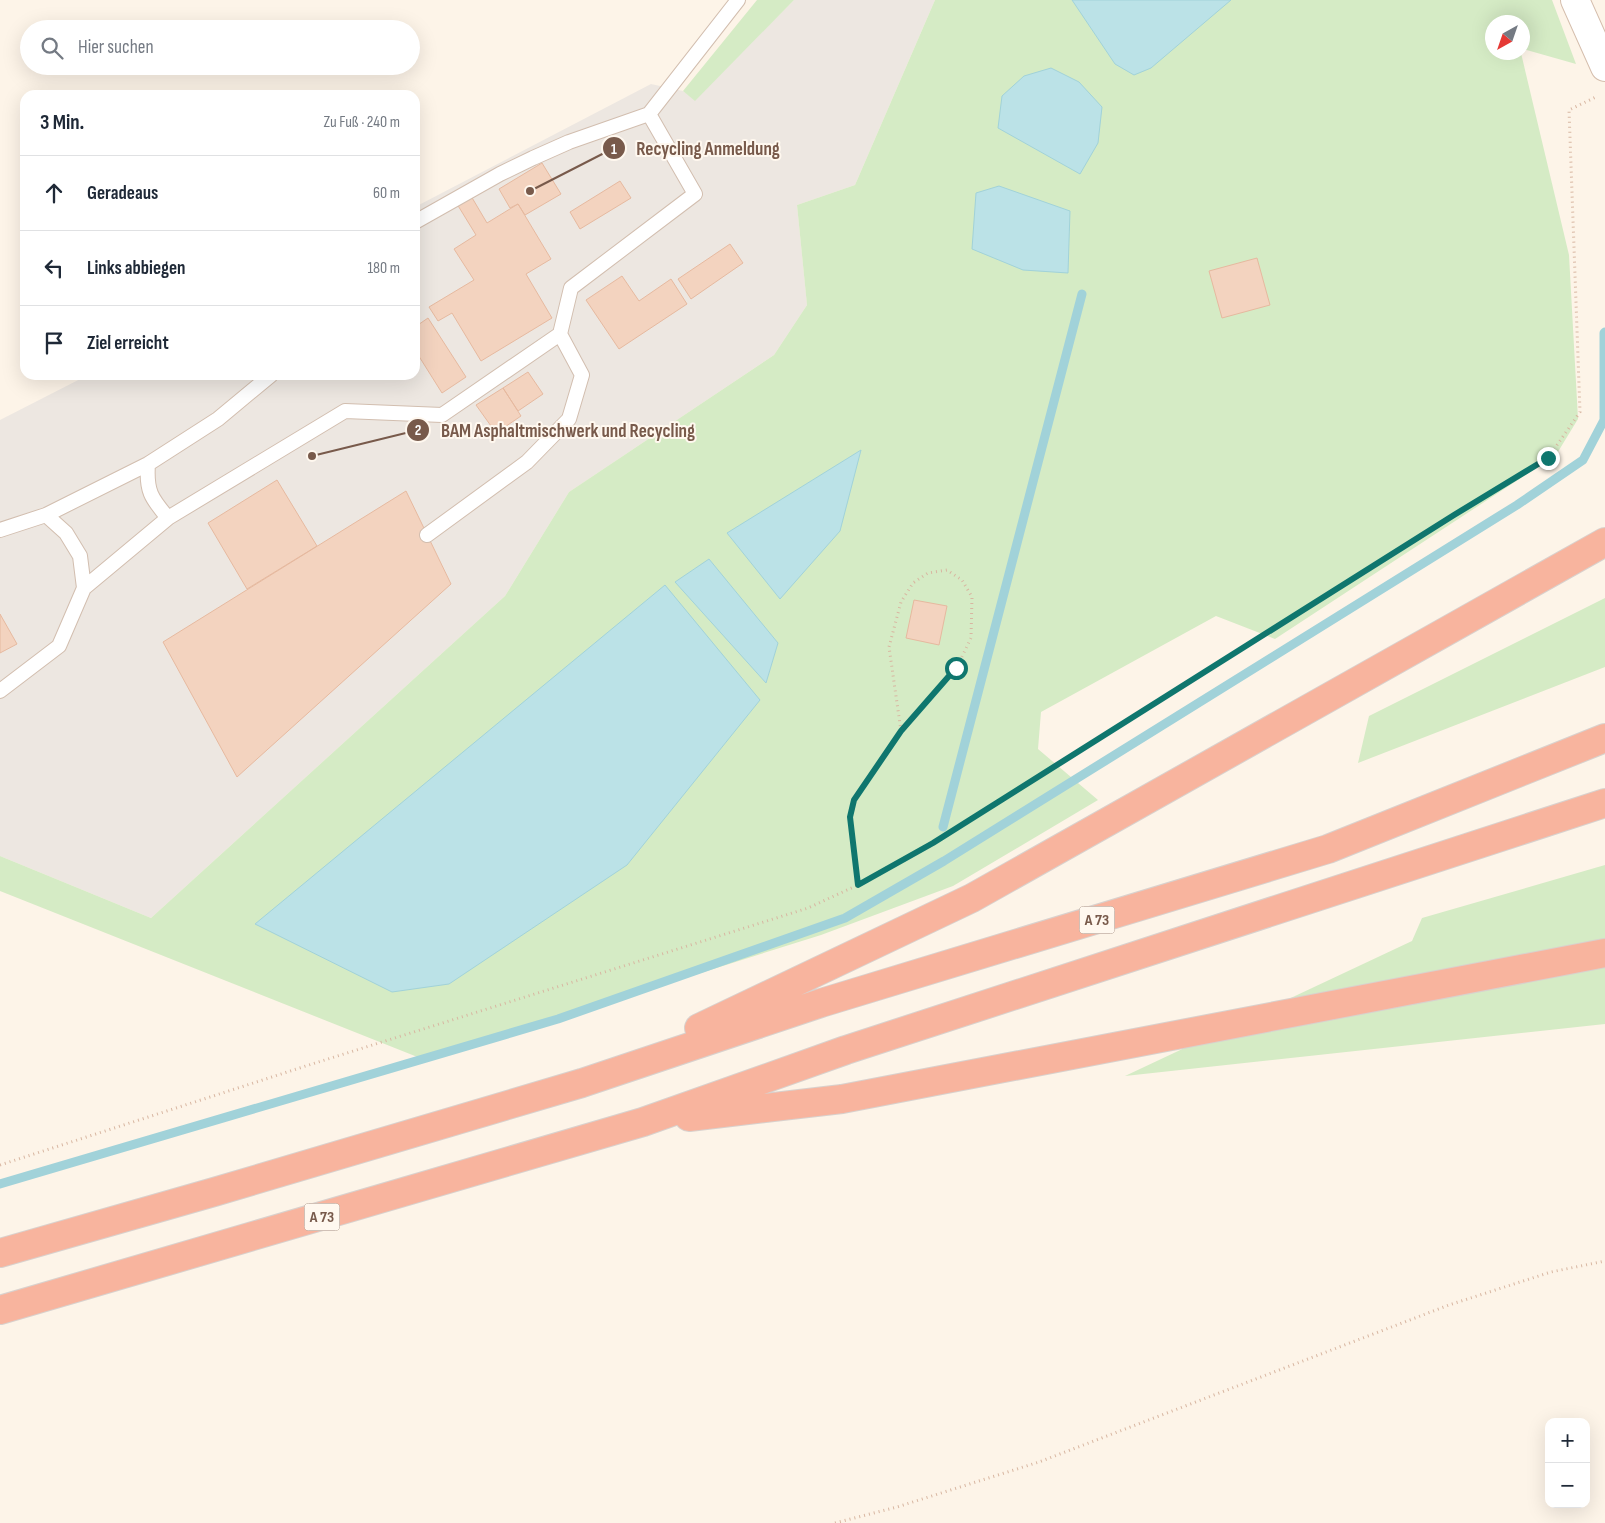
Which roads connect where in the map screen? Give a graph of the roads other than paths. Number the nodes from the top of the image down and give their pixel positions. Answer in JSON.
{"nodes":[{"id":1,"x":738,"y":0,"type":"edge"},
{"id":2,"x":1575,"y":0,"type":"edge"},
{"id":3,"x":1605,"y":67,"type":"edge"},
{"id":4,"x":649,"y":114,"type":"junction"},
{"id":5,"x":420,"y":219,"type":"edge"},
{"id":6,"x":560,"y":334,"type":"junction"},
{"id":7,"x":265,"y":380,"type":"edge"},
{"id":8,"x":148,"y":464,"type":"junction"},
{"id":9,"x":46,"y":515,"type":"junction"},
{"id":10,"x":168,"y":518,"type":"junction"},
{"id":11,"x":0,"y":530,"type":"edge"},
{"id":12,"x":427,"y":535,"type":"dead end"},
{"id":13,"x":1605,"y":542,"type":"edge"},
{"id":14,"x":84,"y":588,"type":"junction"},
{"id":15,"x":0,"y":691,"type":"edge"},
{"id":16,"x":1605,"y":738,"type":"edge"},
{"id":17,"x":1605,"y":803,"type":"edge"},
{"id":18,"x":1605,"y":953,"type":"edge"},
{"id":19,"x":582,"y":1083,"type":"junction"},
{"id":20,"x":642,"y":1122,"type":"junction"},
{"id":21,"x":0,"y":1253,"type":"edge"},
{"id":22,"x":0,"y":1310,"type":"edge"}],
"edges":[{"from":1,"to":4,"type":"lane"},
{"from":2,"to":3,"type":"street"},
{"from":4,"to":5,"type":"lane"},
{"from":4,"to":6,"type":"lane"},
{"from":6,"to":10,"type":"lane"},
{"from":6,"to":12,"type":"lane"},
{"from":7,"to":8,"type":"lane"},
{"from":8,"to":9,"type":"lane"},
{"from":8,"to":10,"type":"lane"},
{"from":9,"to":11,"type":"lane"},
{"from":9,"to":14,"type":"lane"},
{"from":10,"to":14,"type":"lane"},
{"from":13,"to":19,"type":"highway"},
{"from":14,"to":15,"type":"lane"},
{"from":16,"to":19,"type":"highway","number":"A 73"},
{"from":17,"to":20,"type":"highway","number":"A 73"},
{"from":18,"to":20,"type":"highway"},
{"from":19,"to":21,"type":"highway","number":"A 73"},
{"from":20,"to":22,"type":"highway","number":"A 73"}]}
